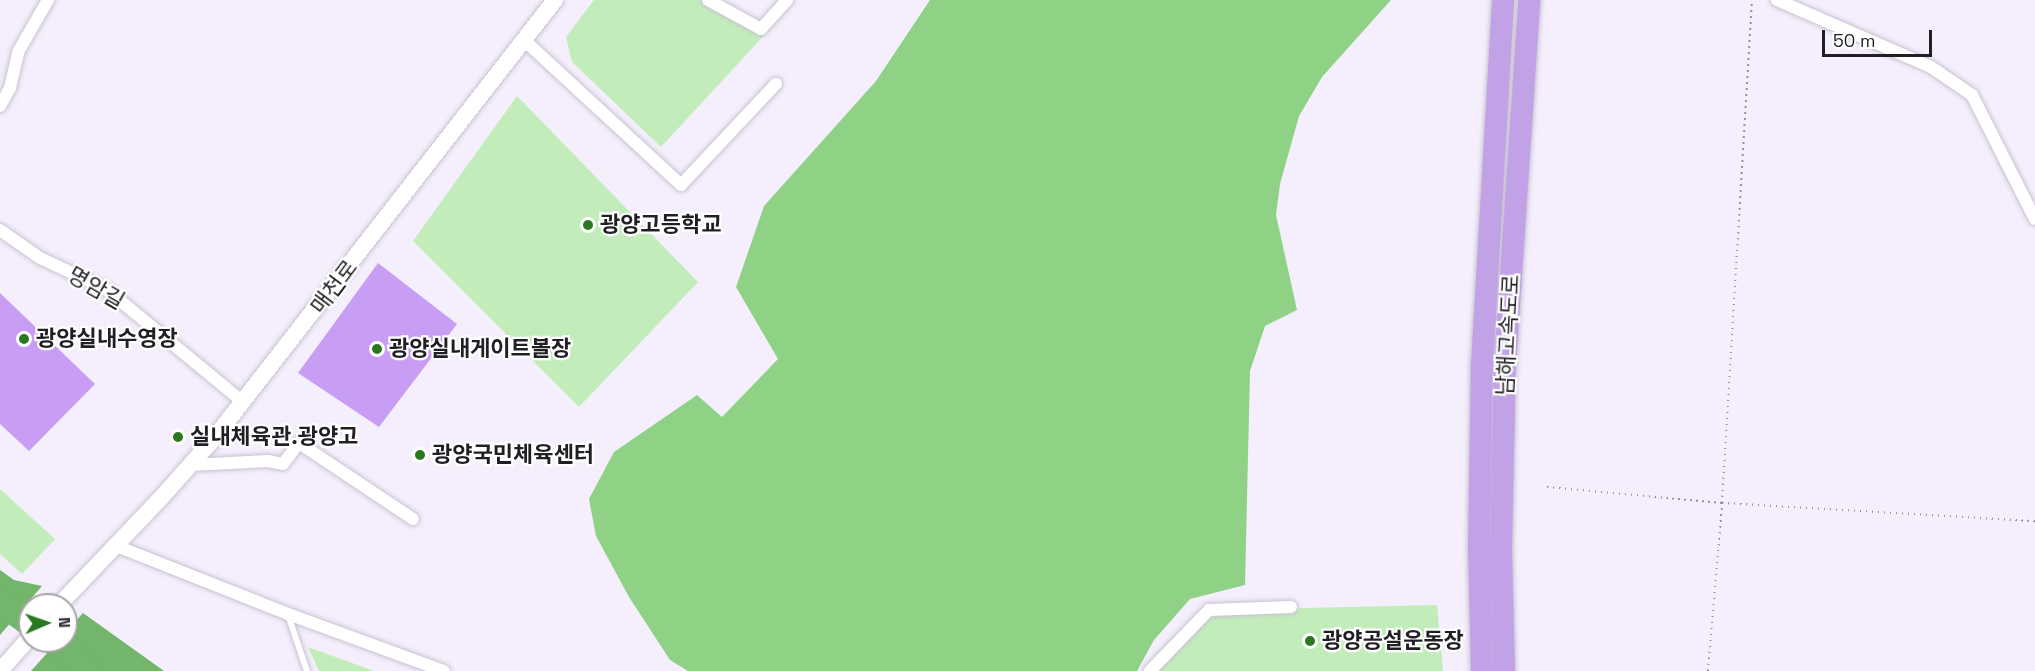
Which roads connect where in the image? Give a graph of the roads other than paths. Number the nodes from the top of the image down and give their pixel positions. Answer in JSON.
{"nodes":[{"id":1,"x":48,"y":0,"type":"edge"},
{"id":2,"x":555,"y":0,"type":"edge"},
{"id":3,"x":708,"y":0,"type":"edge"},
{"id":4,"x":787,"y":0,"type":"edge"},
{"id":5,"x":1503,"y":0,"type":"edge"},
{"id":6,"x":1529,"y":0,"type":"edge"},
{"id":7,"x":1777,"y":0,"type":"edge"},
{"id":8,"x":524,"y":40,"type":"junction"},
{"id":9,"x":777,"y":84,"type":"dead end"},
{"id":10,"x":0,"y":106,"type":"edge"},
{"id":11,"x":2035,"y":219,"type":"edge"},
{"id":12,"x":0,"y":230,"type":"edge"},
{"id":13,"x":242,"y":401,"type":"junction"},
{"id":14,"x":190,"y":465,"type":"junction"},
{"id":15,"x":413,"y":519,"type":"dead end"},
{"id":16,"x":114,"y":545,"type":"junction"},
{"id":17,"x":70,"y":593,"type":"edge"},
{"id":18,"x":1291,"y":607,"type":"dead end"},
{"id":19,"x":288,"y":614,"type":"junction"},
{"id":20,"x":18,"y":651,"type":"edge"},
{"id":21,"x":0,"y":671,"type":"edge"},
{"id":22,"x":307,"y":671,"type":"edge"},
{"id":23,"x":444,"y":671,"type":"edge"},
{"id":24,"x":1150,"y":671,"type":"edge"},
{"id":25,"x":1482,"y":671,"type":"edge"},
{"id":26,"x":1504,"y":671,"type":"edge"}],
"edges":[{"from":1,"to":10,"type":"street"},
{"from":2,"to":8,"type":"main road","name":"매천로"},
{"from":3,"to":4,"type":"street"},
{"from":5,"to":25,"type":"highway","name":"남해고속도로"},
{"from":6,"to":26,"type":"highway","name":"남해고속도로"},
{"from":7,"to":11,"type":"street"},
{"from":8,"to":9,"type":"street"},
{"from":8,"to":13,"type":"main road","name":"매천로"},
{"from":12,"to":13,"type":"street","name":"명암길"},
{"from":13,"to":14,"type":"main road","name":"매천로"},
{"from":14,"to":15,"type":"street"},
{"from":14,"to":16,"type":"main road","name":"매천로"},
{"from":16,"to":17,"type":"main road","name":"매천로"},
{"from":16,"to":19,"type":"street"},
{"from":18,"to":24,"type":"street"},
{"from":19,"to":22,"type":"lane"},
{"from":19,"to":23,"type":"street"},
{"from":20,"to":21,"type":"main road"}]}
